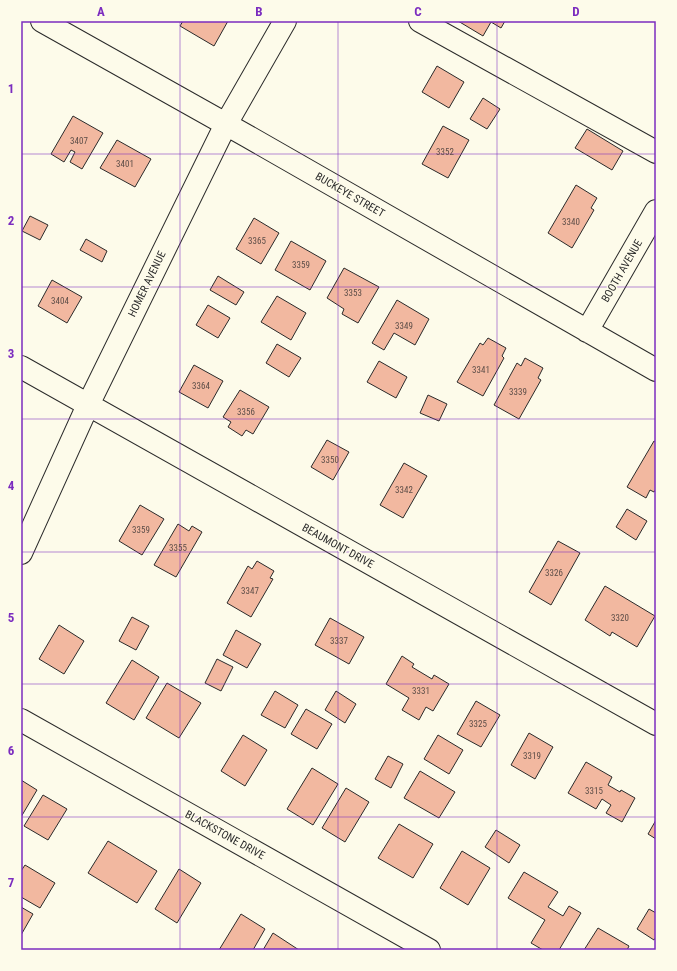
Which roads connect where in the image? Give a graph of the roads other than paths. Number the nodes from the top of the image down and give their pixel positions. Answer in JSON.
{"nodes":[{"id":1,"x":42,"y":21,"type":"edge"},
{"id":2,"x":285,"y":21,"type":"edge"},
{"id":3,"x":420,"y":21,"type":"edge"},
{"id":4,"x":226,"y":124,"type":"junction"},
{"id":5,"x":656,"y":152,"type":"edge"},
{"id":6,"x":656,"y":212,"type":"edge"},
{"id":7,"x":588,"y":331,"type":"junction"},
{"id":8,"x":21,"y":367,"type":"edge"},
{"id":9,"x":656,"y":370,"type":"edge"},
{"id":10,"x":88,"y":405,"type":"junction"},
{"id":11,"x":21,"y":553,"type":"edge"},
{"id":12,"x":21,"y":720,"type":"edge"},
{"id":13,"x":656,"y":724,"type":"edge"},
{"id":14,"x":429,"y":950,"type":"edge"}],
"edges":[{"from":1,"to":4,"type":"street","name":"BUCKEYE STREET"},
{"from":2,"to":4,"type":"street","name":"HOMER AVENUE"},
{"from":3,"to":5,"type":"street"},
{"from":4,"to":7,"type":"street","name":"BUCKEYE STREET"},
{"from":4,"to":10,"type":"street","name":"HOMER AVENUE"},
{"from":6,"to":7,"type":"street","name":"BOOTH AVENUE"},
{"from":7,"to":9,"type":"street","name":"BUCKEYE STREET"},
{"from":8,"to":10,"type":"street","name":"BEAUMONT DRIVE"},
{"from":10,"to":11,"type":"street","name":"HOMER AVENUE"},
{"from":10,"to":13,"type":"street","name":"BEAUMONT DRIVE"},
{"from":12,"to":14,"type":"street","name":"BLACKSTONE DRIVE"}]}
